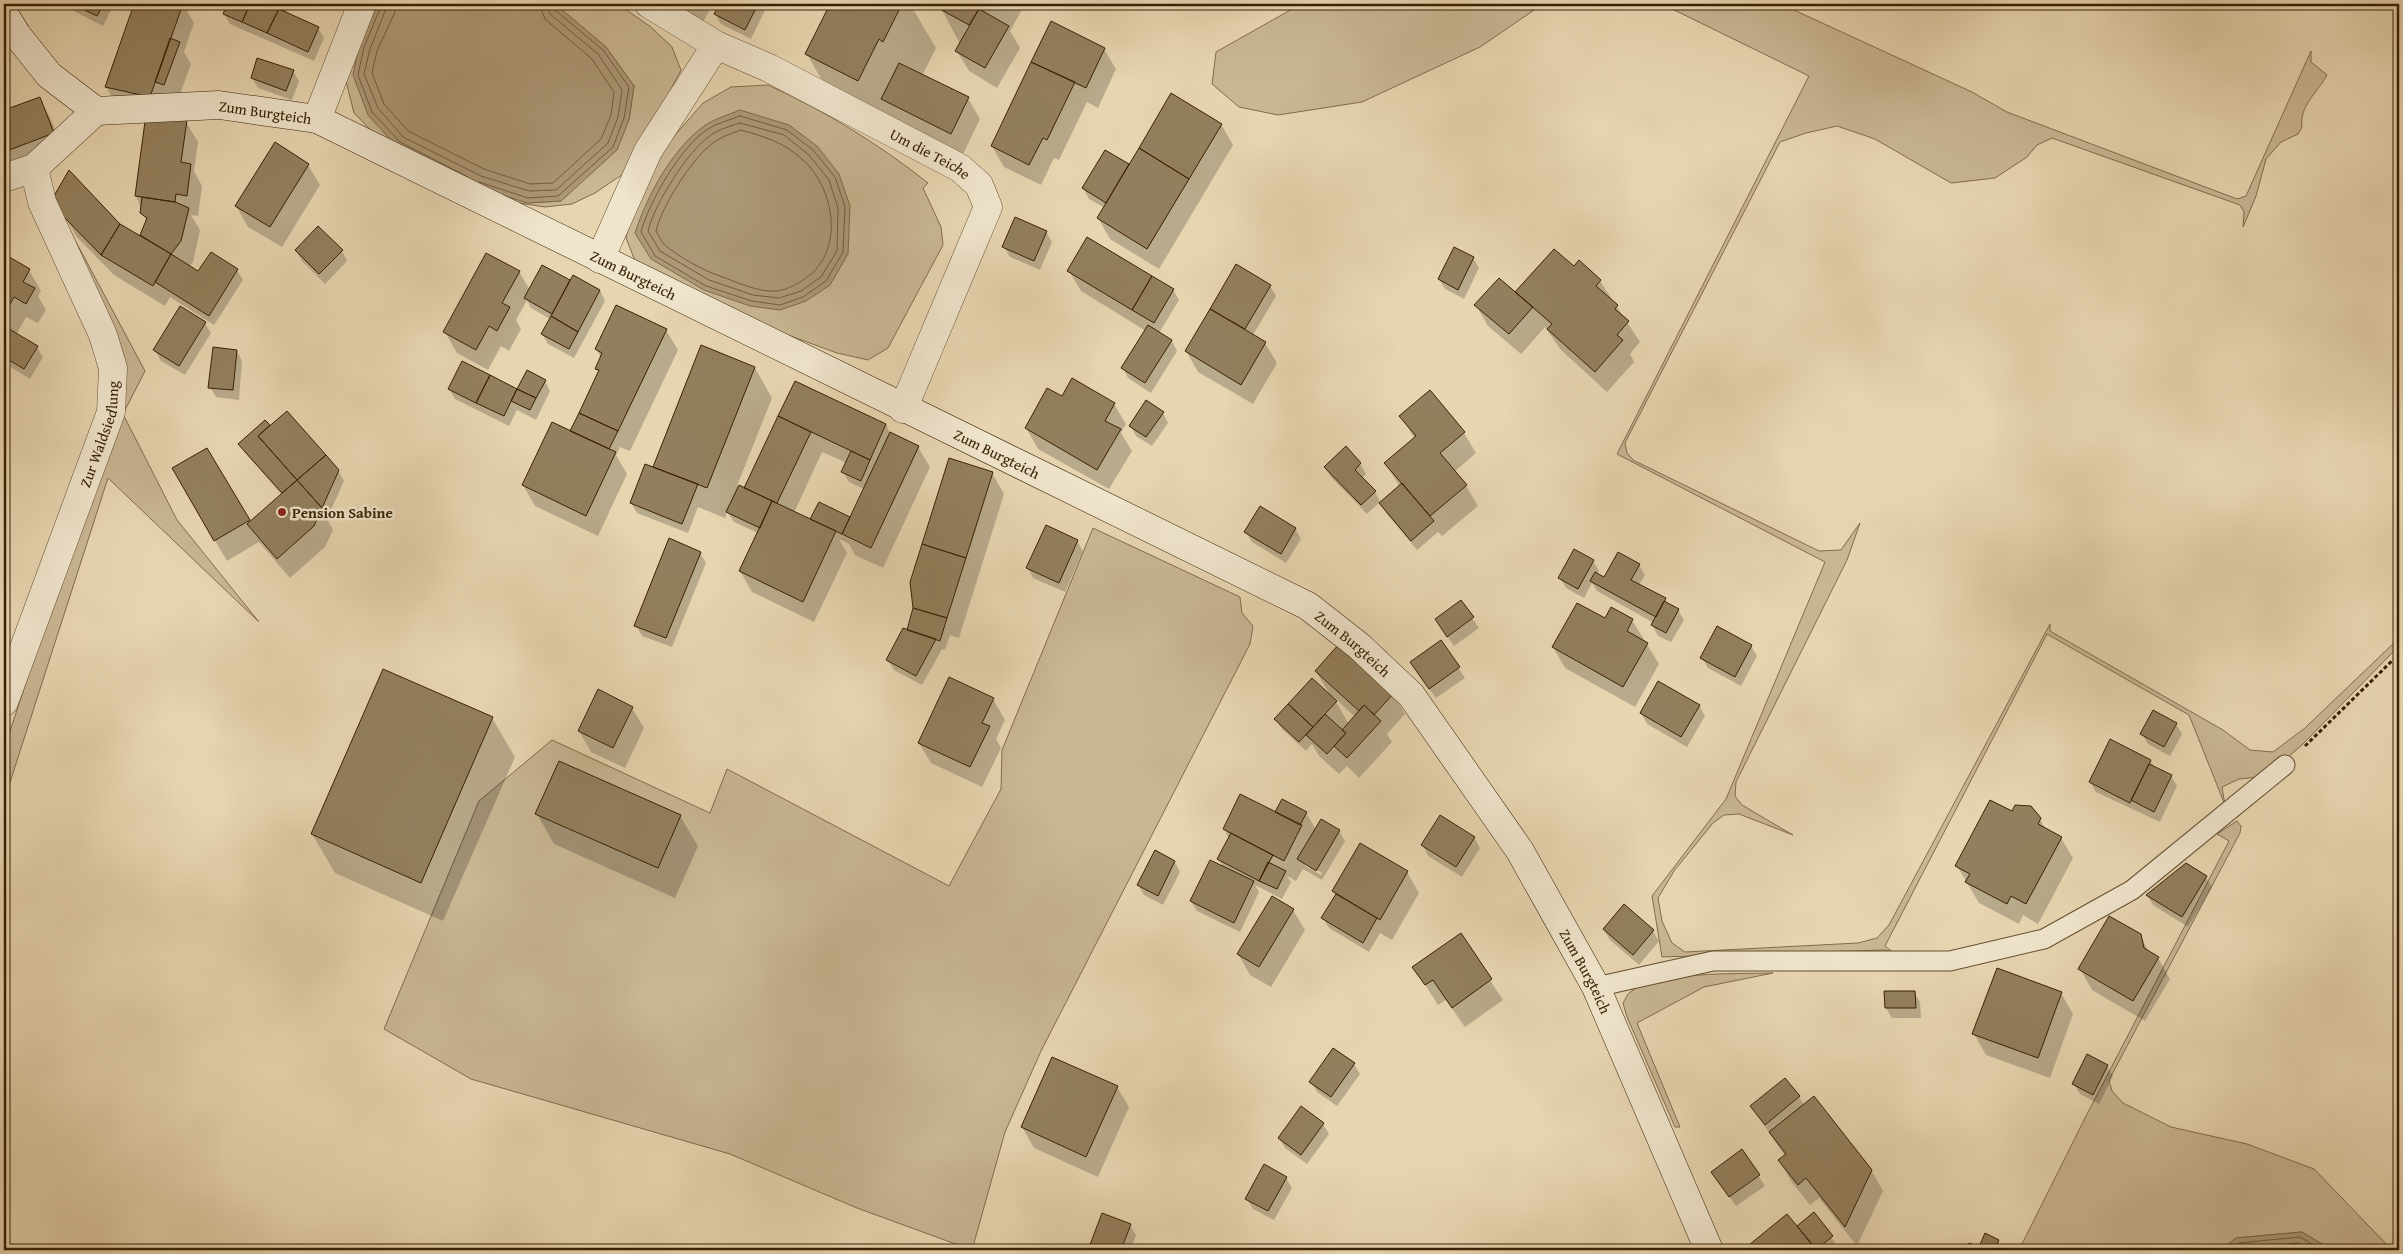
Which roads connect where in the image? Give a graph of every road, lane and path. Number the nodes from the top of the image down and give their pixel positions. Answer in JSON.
{"nodes":[{"id":1,"x":362,"y":4,"type":"edge"},
{"id":2,"x":649,"y":4,"type":"edge"},
{"id":3,"x":4,"y":14,"type":"edge"},
{"id":4,"x":716,"y":45,"type":"junction"},
{"id":5,"x":96,"y":110,"type":"junction"},
{"id":6,"x":317,"y":119,"type":"junction"},
{"id":7,"x":34,"y":168,"type":"junction"},
{"id":8,"x":4,"y":178,"type":"edge"},
{"id":9,"x":600,"y":259,"type":"junction"},
{"id":10,"x":903,"y":409,"type":"junction"},
{"id":11,"x":2399,"y":654,"type":"edge"},
{"id":12,"x":4,"y":702,"type":"edge"},
{"id":13,"x":2285,"y":765,"type":"joint"},
{"id":14,"x":1596,"y":987,"type":"junction"},
{"id":15,"x":1709,"y":1250,"type":"edge"}],
"edges":[{"from":1,"to":6,"type":"street"},
{"from":2,"to":4,"type":"street","name":"Um die Teiche"},
{"from":3,"to":5,"type":"street"},
{"from":4,"to":9,"type":"street"},
{"from":4,"to":10,"type":"street","name":"Um die Teiche"},
{"from":5,"to":6,"type":"street","name":"Zum Burgteich"},
{"from":5,"to":7,"type":"street"},
{"from":6,"to":9,"type":"street","name":"Zum Burgteich"},
{"from":7,"to":8,"type":"street"},
{"from":7,"to":12,"type":"street","name":"Zur Waldsiedlung"},
{"from":9,"to":10,"type":"street","name":"Zum Burgteich"},
{"from":10,"to":14,"type":"street","name":"Zum Burgteich"},
{"from":11,"to":13,"type":"path"},
{"from":13,"to":14,"type":"lane"},
{"from":14,"to":15,"type":"street","name":"Zum Burgteich"}]}
